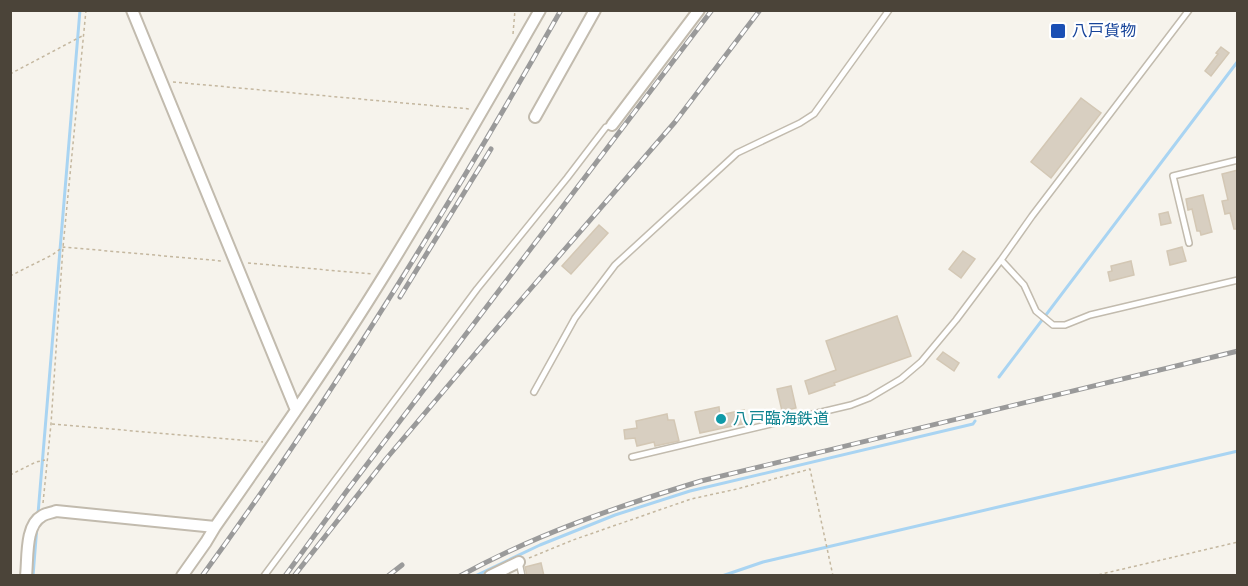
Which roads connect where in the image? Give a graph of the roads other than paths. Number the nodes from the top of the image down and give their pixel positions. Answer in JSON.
{"nodes":[{"id":1,"x":132,"y":10,"type":"edge"},
{"id":2,"x":540,"y":10,"type":"edge"},
{"id":3,"x":595,"y":10,"type":"edge"},
{"id":4,"x":699,"y":10,"type":"edge"},
{"id":5,"x":889,"y":10,"type":"edge"},
{"id":6,"x":1189,"y":10,"type":"edge"},
{"id":7,"x":535,"y":117,"type":"dead end"},
{"id":8,"x":612,"y":125,"type":"joint"},
{"id":9,"x":1238,"y":160,"type":"edge"},
{"id":10,"x":1189,"y":243,"type":"dead end"},
{"id":11,"x":1001,"y":260,"type":"junction"},
{"id":12,"x":1238,"y":280,"type":"edge"},
{"id":13,"x":534,"y":392,"type":"dead end"},
{"id":14,"x":296,"y":410,"type":"junction"},
{"id":15,"x":632,"y":458,"type":"dead end"},
{"id":16,"x":215,"y":527,"type":"junction"},
{"id":17,"x":519,"y":562,"type":"joint"},
{"id":18,"x":26,"y":576,"type":"edge"},
{"id":19,"x":182,"y":576,"type":"edge"},
{"id":20,"x":264,"y":576,"type":"edge"},
{"id":21,"x":490,"y":576,"type":"edge"},
{"id":22,"x":522,"y":576,"type":"edge"}],
"edges":[{"from":1,"to":14,"type":"street"},
{"from":2,"to":14,"type":"street"},
{"from":3,"to":7,"type":"street"},
{"from":4,"to":8,"type":"street"},
{"from":5,"to":13,"type":"lane"},
{"from":6,"to":11,"type":"lane"},
{"from":8,"to":20,"type":"lane"},
{"from":9,"to":10,"type":"lane"},
{"from":11,"to":12,"type":"lane"},
{"from":11,"to":15,"type":"lane"},
{"from":14,"to":16,"type":"street"},
{"from":16,"to":18,"type":"street"},
{"from":16,"to":19,"type":"street"},
{"from":17,"to":21,"type":"street"},
{"from":17,"to":22,"type":"lane"}]}
